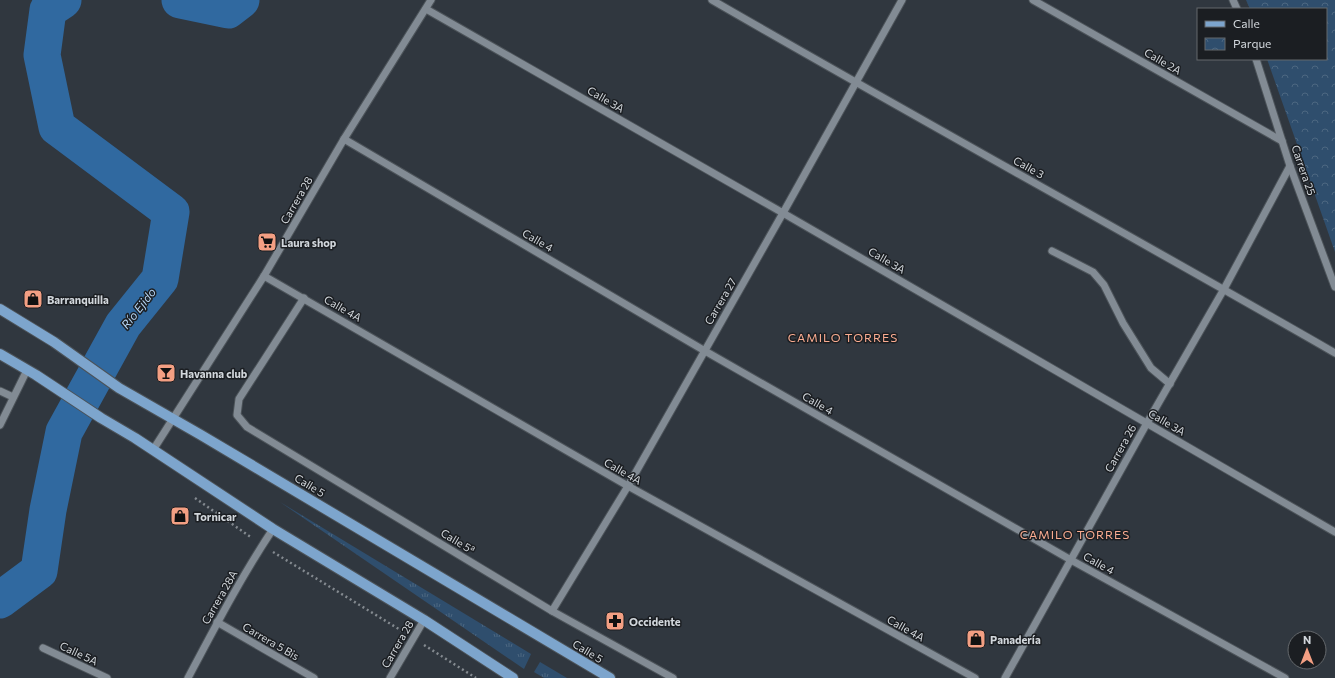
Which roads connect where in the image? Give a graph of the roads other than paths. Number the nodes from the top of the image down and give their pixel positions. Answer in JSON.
{"nodes":[{"id":1,"x":431,"y":0,"type":"edge"},
{"id":2,"x":712,"y":0,"type":"edge"},
{"id":3,"x":902,"y":0,"type":"edge"},
{"id":4,"x":1033,"y":0,"type":"edge"},
{"id":5,"x":426,"y":10,"type":"junction"},
{"id":6,"x":1256,"y":60,"type":"edge"},
{"id":7,"x":855,"y":83,"type":"junction"},
{"id":8,"x":344,"y":139,"type":"junction"},
{"id":9,"x":1282,"y":141,"type":"junction"},
{"id":10,"x":1290,"y":166,"type":"junction"},
{"id":11,"x":783,"y":212,"type":"junction"},
{"id":12,"x":1052,"y":251,"type":"dead end"},
{"id":13,"x":264,"y":276,"type":"junction"},
{"id":14,"x":1335,"y":287,"type":"edge"},
{"id":15,"x":1224,"y":289,"type":"junction"},
{"id":16,"x":304,"y":298,"type":"junction"},
{"id":17,"x":0,"y":308,"type":"edge"},
{"id":18,"x":704,"y":351,"type":"junction"},
{"id":19,"x":1335,"y":353,"type":"edge"},
{"id":20,"x":0,"y":354,"type":"edge"},
{"id":21,"x":30,"y":372,"type":"junction"},
{"id":22,"x":1170,"y":384,"type":"junction"},
{"id":23,"x":0,"y":391,"type":"edge"},
{"id":24,"x":13,"y":397,"type":"junction"},
{"id":25,"x":173,"y":419,"type":"junction"},
{"id":26,"x":1147,"y":423,"type":"junction"},
{"id":27,"x":0,"y":425,"type":"edge"},
{"id":28,"x":153,"y":450,"type":"junction"},
{"id":29,"x":628,"y":486,"type":"junction"},
{"id":30,"x":273,"y":529,"type":"junction"},
{"id":31,"x":1335,"y":532,"type":"edge"},
{"id":32,"x":1071,"y":560,"type":"junction"},
{"id":33,"x":552,"y":611,"type":"junction"},
{"id":34,"x":424,"y":620,"type":"junction"},
{"id":35,"x":217,"y":622,"type":"junction"},
{"id":36,"x":43,"y":648,"type":"dead end"},
{"id":37,"x":107,"y":678,"type":"edge"},
{"id":38,"x":188,"y":678,"type":"edge"},
{"id":39,"x":314,"y":678,"type":"edge"},
{"id":40,"x":390,"y":678,"type":"edge"},
{"id":41,"x":513,"y":678,"type":"edge"},
{"id":42,"x":610,"y":678,"type":"edge"},
{"id":43,"x":674,"y":678,"type":"edge"},
{"id":44,"x":975,"y":678,"type":"edge"},
{"id":45,"x":1005,"y":678,"type":"edge"},
{"id":46,"x":1285,"y":678,"type":"edge"}],
"edges":[{"from":1,"to":5,"type":"street","name":"Carrera 28"},
{"from":2,"to":7,"type":"street","name":"Calle 3"},
{"from":3,"to":7,"type":"street","name":"Carrera 27"},
{"from":4,"to":9,"type":"street","name":"Calle 2A"},
{"from":5,"to":8,"type":"street","name":"Carrera 28"},
{"from":5,"to":11,"type":"street","name":"Calle 3A"},
{"from":6,"to":9,"type":"street","name":"Carrera 25"},
{"from":7,"to":11,"type":"street","name":"Carrera 27"},
{"from":7,"to":15,"type":"street","name":"Calle 3"},
{"from":8,"to":13,"type":"street","name":"Carrera 28"},
{"from":8,"to":18,"type":"street","name":"Calle 4"},
{"from":9,"to":10,"type":"street","name":"Carrera 25"},
{"from":10,"to":14,"type":"street","name":"Carrera 25"},
{"from":10,"to":15,"type":"street","name":"Carrera 26"},
{"from":11,"to":18,"type":"street","name":"Carrera 27"},
{"from":11,"to":26,"type":"street","name":"Calle 3A"},
{"from":12,"to":22,"type":"street"},
{"from":13,"to":16,"type":"street","name":"Calle 4A"},
{"from":13,"to":25,"type":"street","name":"Carrera 28"},
{"from":15,"to":19,"type":"street","name":"Calle 3"},
{"from":15,"to":22,"type":"street","name":"Carrera 26"},
{"from":16,"to":29,"type":"street","name":"Calle 4A"},
{"from":16,"to":33,"type":"street","name":"Calle 5ª"},
{"from":17,"to":25,"type":"main road","name":"Calle 5"},
{"from":18,"to":29,"type":"street","name":"Carrera 27"},
{"from":18,"to":32,"type":"street","name":"Calle 4"},
{"from":20,"to":21,"type":"main road"},
{"from":21,"to":24,"type":"street"},
{"from":21,"to":28,"type":"main road"},
{"from":22,"to":26,"type":"street","name":"Carrera 26"},
{"from":23,"to":24,"type":"street"},
{"from":24,"to":27,"type":"street"},
{"from":25,"to":28,"type":"street","name":"Carrera 28"},
{"from":25,"to":42,"type":"main road","name":"Calle 5"},
{"from":26,"to":31,"type":"street","name":"Calle 3A"},
{"from":26,"to":32,"type":"street","name":"Carrera 26"},
{"from":28,"to":30,"type":"main road"},
{"from":29,"to":33,"type":"street","name":"Carrera 27"},
{"from":29,"to":44,"type":"street","name":"Calle 4A"},
{"from":30,"to":34,"type":"main road"},
{"from":30,"to":35,"type":"street","name":"Carrera 28A"},
{"from":32,"to":45,"type":"street","name":"Carrera 26"},
{"from":32,"to":46,"type":"street","name":"Calle 4"},
{"from":33,"to":43,"type":"street","name":"Calle 5ª"},
{"from":34,"to":40,"type":"street","name":"Carrera 28"},
{"from":34,"to":41,"type":"main road"},
{"from":35,"to":38,"type":"street","name":"Carrera 28A"},
{"from":35,"to":39,"type":"street","name":"Carrera 5 Bis"},
{"from":36,"to":37,"type":"street","name":"Calle 5A"}]}
